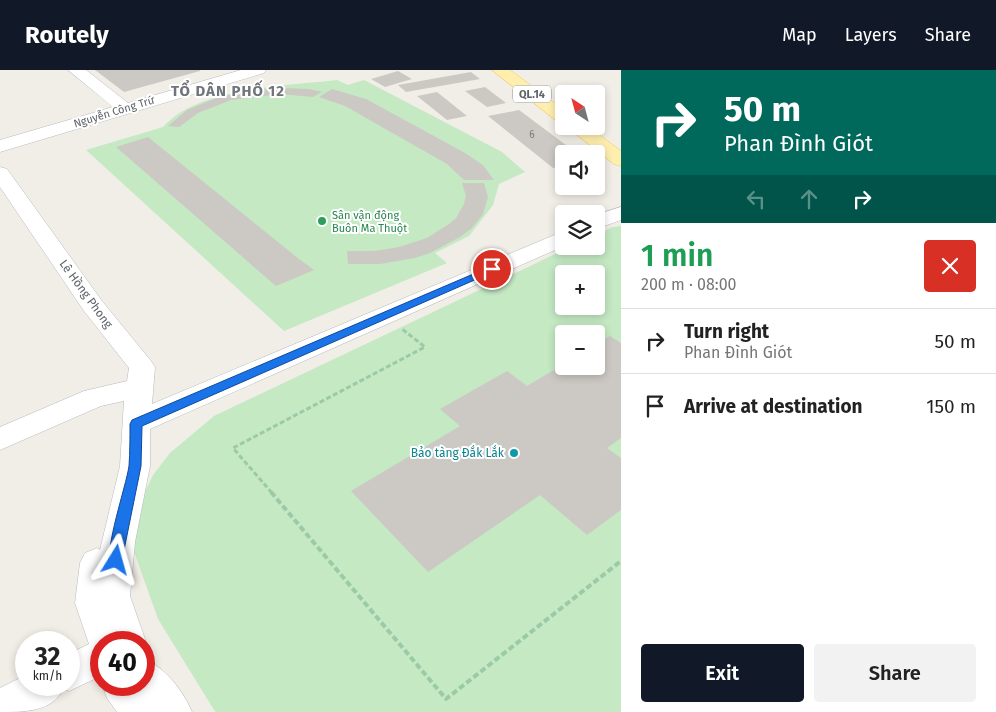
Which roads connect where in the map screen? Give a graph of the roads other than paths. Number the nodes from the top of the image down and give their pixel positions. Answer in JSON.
{"nodes":[{"id":1,"x":76,"y":70,"type":"edge"},
{"id":2,"x":500,"y":70,"type":"edge"},
{"id":3,"x":245,"y":71,"type":"edge"},
{"id":4,"x":124,"y":108,"type":"junction"},
{"id":5,"x":555,"y":111,"type":"edge"},
{"id":6,"x":587,"y":135,"type":"edge"},
{"id":7,"x":0,"y":146,"type":"edge"},
{"id":8,"x":621,"y":160,"type":"edge"},
{"id":9,"x":0,"y":173,"type":"edge"},
{"id":10,"x":621,"y":213,"type":"edge"},
{"id":11,"x":605,"y":220,"type":"edge"},
{"id":12,"x":555,"y":242,"type":"edge"},
{"id":13,"x":140,"y":388,"type":"junction"},
{"id":14,"x":136,"y":424,"type":"junction"},
{"id":15,"x":0,"y":439,"type":"edge"},
{"id":16,"x":103,"y":631,"type":"edge"},
{"id":17,"x":124,"y":631,"type":"edge"},
{"id":18,"x":155,"y":691,"type":"edge"},
{"id":19,"x":25,"y":696,"type":"edge"},
{"id":20,"x":129,"y":696,"type":"edge"},
{"id":21,"x":0,"y":709,"type":"edge"},
{"id":22,"x":140,"y":712,"type":"edge"},
{"id":23,"x":172,"y":712,"type":"edge"}],
"edges":[{"from":1,"to":4,"type":"street"},
{"from":2,"to":5,"type":"main road","number":"QL.14"},
{"from":3,"to":4,"type":"street","name":"Nguyễn Công Trứ"},
{"from":4,"to":7,"type":"street","name":"Nguyễn Công Trứ"},
{"from":6,"to":8,"type":"main road"},
{"from":9,"to":13,"type":"street","name":"Lê Hồng Phong"},
{"from":10,"to":11,"type":"street"},
{"from":12,"to":14,"type":"street"},
{"from":13,"to":14,"type":"street","name":"Lê Hồng Phong"},
{"from":13,"to":15,"type":"street"},
{"from":14,"to":16,"type":"street","name":"Lê Hồng Phong"},
{"from":14,"to":17,"type":"street","name":"Lê Hồng Phong"},
{"from":18,"to":23,"type":"street"},
{"from":19,"to":21,"type":"street"},
{"from":20,"to":22,"type":"street"}]}
